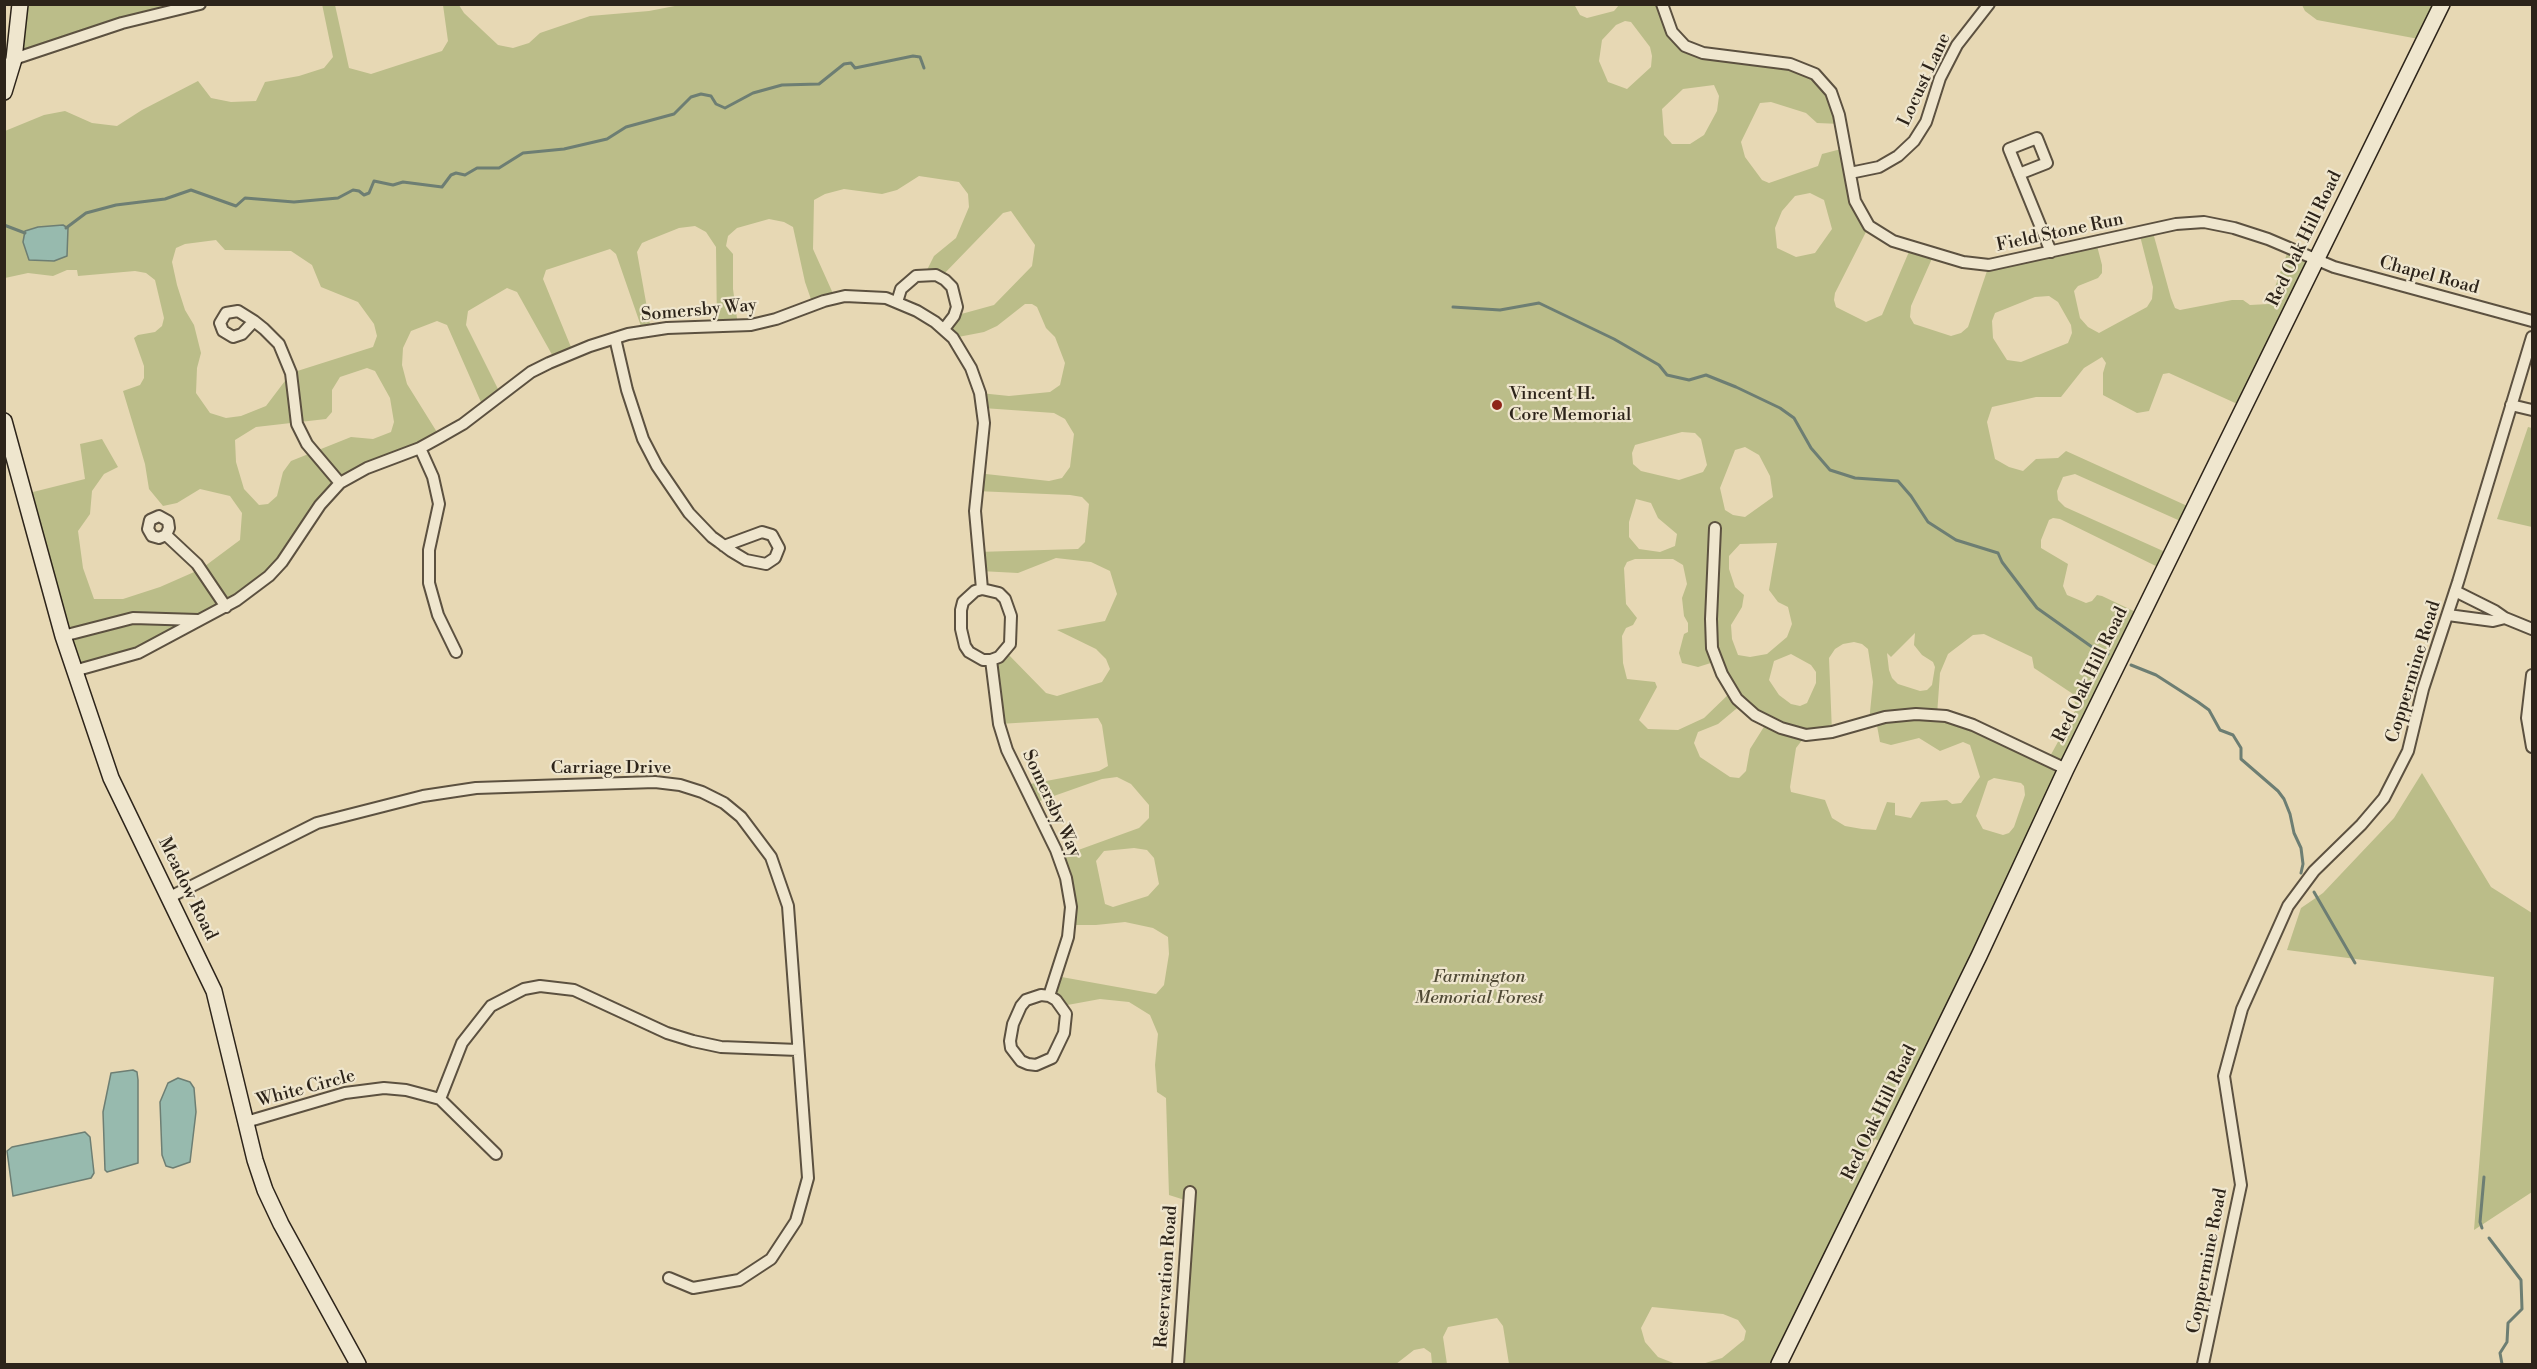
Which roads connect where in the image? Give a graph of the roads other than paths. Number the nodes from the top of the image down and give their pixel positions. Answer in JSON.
{"nodes":[{"id":1,"x":20,"y":4,"type":"edge"},
{"id":2,"x":200,"y":4,"type":"edge"},
{"id":3,"x":1662,"y":4,"type":"edge"},
{"id":4,"x":1989,"y":4,"type":"edge"},
{"id":5,"x":2442,"y":4,"type":"edge"},
{"id":6,"x":14,"y":59,"type":"junction"},
{"id":7,"x":4,"y":92,"type":"edge"},
{"id":8,"x":1850,"y":173,"type":"junction"},
{"id":9,"x":2019,"y":174,"type":"dead end"},
{"id":10,"x":2051,"y":252,"type":"junction"},
{"id":11,"x":2316,"y":261,"type":"junction"},
{"id":12,"x":897,"y":302,"type":"junction"},
{"id":13,"x":254,"y":321,"type":"dead end"},
{"id":14,"x":2532,"y":321,"type":"edge"},
{"id":15,"x":944,"y":330,"type":"junction"},
{"id":16,"x":615,"y":338,"type":"junction"},
{"id":17,"x":2532,"y":338,"type":"edge"},
{"id":18,"x":2511,"y":405,"type":"junction"},
{"id":19,"x":2532,"y":410,"type":"edge"},
{"id":20,"x":4,"y":421,"type":"edge"},
{"id":21,"x":420,"y":448,"type":"junction"},
{"id":22,"x":340,"y":483,"type":"junction"},
{"id":23,"x":1715,"y":528,"type":"dead end"},
{"id":24,"x":166,"y":535,"type":"dead end"},
{"id":25,"x":724,"y":546,"type":"junction"},
{"id":26,"x":982,"y":589,"type":"junction"},
{"id":27,"x":2455,"y":591,"type":"junction"},
{"id":28,"x":226,"y":608,"type":"junction"},
{"id":29,"x":2448,"y":615,"type":"junction"},
{"id":30,"x":2505,"y":618,"type":"junction"},
{"id":31,"x":198,"y":620,"type":"junction"},
{"id":32,"x":2532,"y":629,"type":"edge"},
{"id":33,"x":63,"y":636,"type":"junction"},
{"id":34,"x":456,"y":651,"type":"dead end"},
{"id":35,"x":991,"y":660,"type":"junction"},
{"id":36,"x":74,"y":671,"type":"junction"},
{"id":37,"x":2532,"y":675,"type":"edge"},
{"id":38,"x":2532,"y":747,"type":"edge"},
{"id":39,"x":2066,"y":769,"type":"junction"},
{"id":40,"x":170,"y":897,"type":"junction"},
{"id":41,"x":1048,"y":996,"type":"junction"},
{"id":42,"x":798,"y":1050,"type":"junction"},
{"id":43,"x":440,"y":1100,"type":"junction"},
{"id":44,"x":246,"y":1122,"type":"junction"},
{"id":45,"x":496,"y":1154,"type":"dead end"},
{"id":46,"x":1190,"y":1192,"type":"dead end"},
{"id":47,"x":669,"y":1278,"type":"dead end"},
{"id":48,"x":358,"y":1365,"type":"edge"},
{"id":49,"x":1178,"y":1365,"type":"edge"},
{"id":50,"x":1779,"y":1365,"type":"edge"},
{"id":51,"x":2204,"y":1365,"type":"edge"}],
"edges":[{"from":1,"to":6,"type":"street"},
{"from":2,"to":6,"type":"street"},
{"from":3,"to":8,"type":"street","name":"Field Stone Run"},
{"from":4,"to":8,"type":"street","name":"Locust Lane"},
{"from":5,"to":11,"type":"street","name":"Red Oak Hill Road"},
{"from":6,"to":7,"type":"street"},
{"from":8,"to":10,"type":"street","name":"Field Stone Run"},
{"from":9,"to":10,"type":"street"},
{"from":10,"to":11,"type":"street","name":"Field Stone Run"},
{"from":11,"to":14,"type":"street","name":"Chapel Road"},
{"from":11,"to":39,"type":"street","name":"Red Oak Hill Road"},
{"from":12,"to":15,"type":"street","name":"Somersby Way"},
{"from":12,"to":15,"type":"street"},
{"from":12,"to":16,"type":"street","name":"Somersby Way"},
{"from":13,"to":22,"type":"street"},
{"from":15,"to":26,"type":"street","name":"Somersby Way"},
{"from":16,"to":21,"type":"street","name":"Somersby Way"},
{"from":16,"to":25,"type":"street"},
{"from":17,"to":18,"type":"street","name":"Coppermine Road"},
{"from":18,"to":19,"type":"street"},
{"from":18,"to":27,"type":"street","name":"Coppermine Road"},
{"from":20,"to":33,"type":"street","name":"Meadow Road"},
{"from":21,"to":22,"type":"street","name":"Somersby Way"},
{"from":21,"to":34,"type":"street"},
{"from":22,"to":28,"type":"street","name":"Somersby Way"},
{"from":23,"to":39,"type":"street"},
{"from":24,"to":28,"type":"street"},
{"from":25,"to":25,"type":"street"},
{"from":26,"to":35,"type":"street"},
{"from":26,"to":35,"type":"street"},
{"from":27,"to":29,"type":"street","name":"Coppermine Road"},
{"from":27,"to":30,"type":"street"},
{"from":28,"to":31,"type":"street","name":"Somersby Way"},
{"from":29,"to":30,"type":"street"},
{"from":29,"to":51,"type":"street","name":"Coppermine Road"},
{"from":30,"to":32,"type":"street"},
{"from":31,"to":33,"type":"street","name":"Somersby Way"},
{"from":31,"to":36,"type":"street","name":"Somersby Way"},
{"from":33,"to":36,"type":"street","name":"Meadow Road"},
{"from":35,"to":41,"type":"street","name":"Somersby Way"},
{"from":36,"to":40,"type":"street","name":"Meadow Road"},
{"from":37,"to":38,"type":"street"},
{"from":39,"to":50,"type":"street","name":"Red Oak Hill Road"},
{"from":40,"to":42,"type":"street","name":"Carriage Drive"},
{"from":40,"to":44,"type":"street","name":"Meadow Road"},
{"from":41,"to":41,"type":"street"},
{"from":42,"to":43,"type":"street"},
{"from":42,"to":47,"type":"street","name":"Carriage Drive"},
{"from":43,"to":44,"type":"street","name":"White Circle"},
{"from":43,"to":45,"type":"street","name":"White Circle"},
{"from":44,"to":48,"type":"street","name":"Meadow Road"},
{"from":46,"to":49,"type":"street","name":"Reservation Road"}]}
